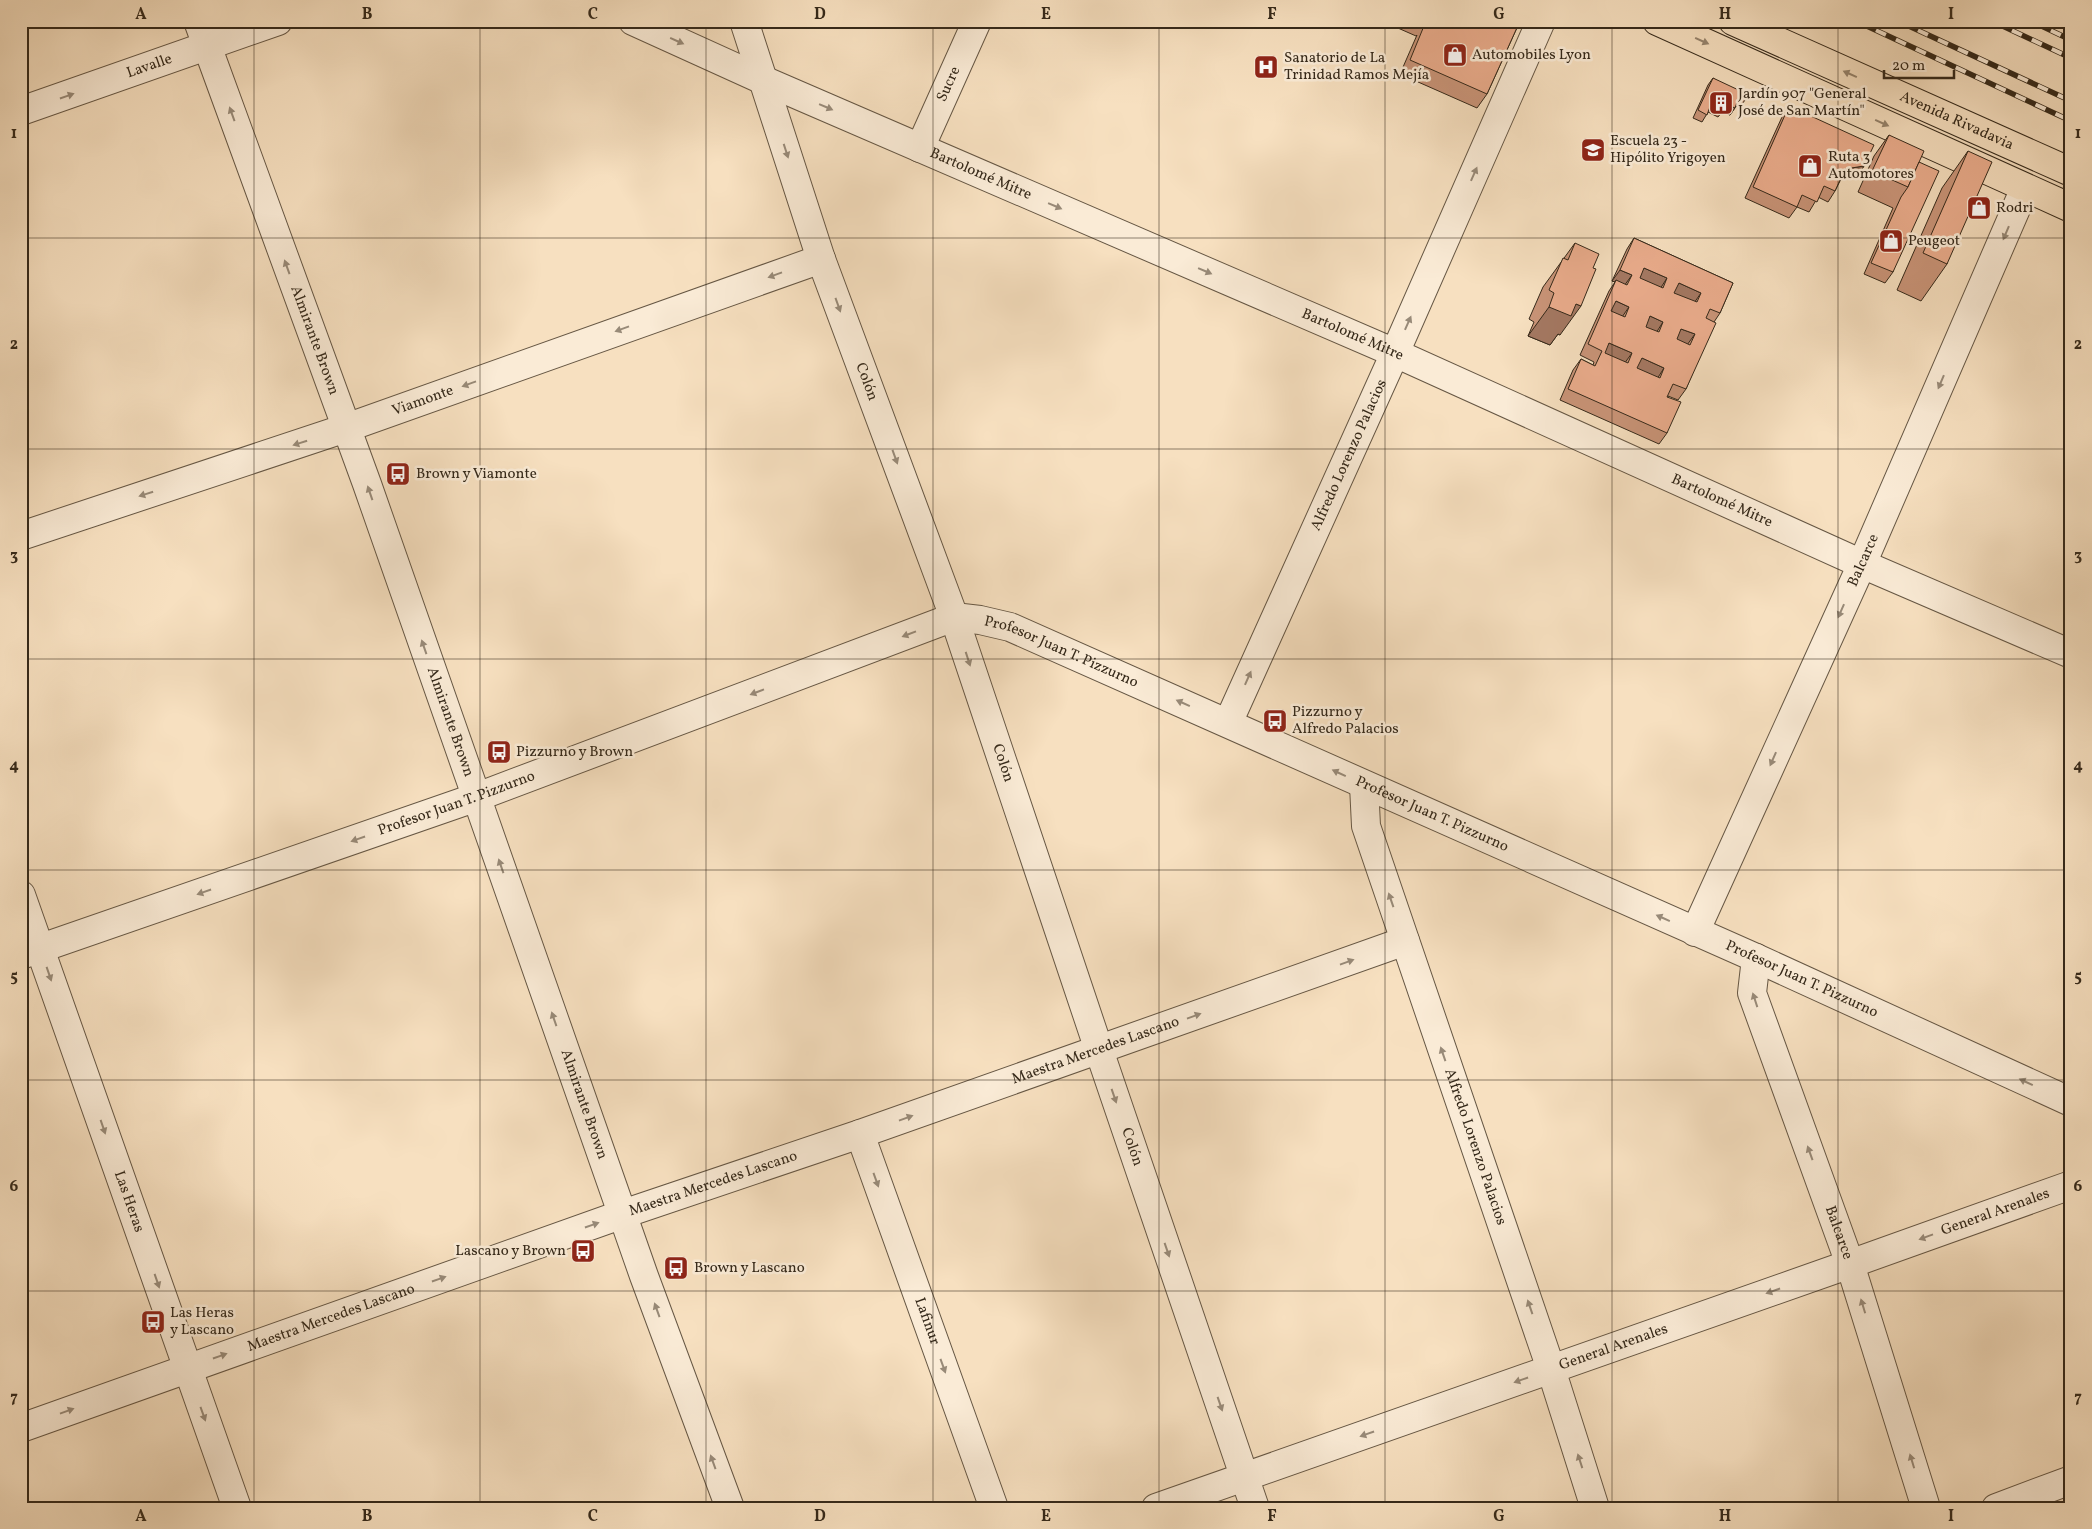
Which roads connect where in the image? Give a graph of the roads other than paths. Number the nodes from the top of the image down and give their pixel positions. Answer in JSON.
{"nodes":[{"id":1,"x":198,"y":21,"type":"edge"},
{"id":2,"x":278,"y":21,"type":"edge"},
{"id":3,"x":633,"y":21,"type":"edge"},
{"id":4,"x":744,"y":21,"type":"edge"},
{"id":5,"x":977,"y":21,"type":"edge"},
{"id":6,"x":1541,"y":21,"type":"edge"},
{"id":7,"x":1658,"y":21,"type":"edge"},
{"id":8,"x":1733,"y":21,"type":"edge"},
{"id":9,"x":207,"y":47,"type":"junction"},
{"id":10,"x":763,"y":80,"type":"junction"},
{"id":11,"x":21,"y":112,"type":"edge"},
{"id":12,"x":920,"y":148,"type":"junction"},
{"id":13,"x":2071,"y":172,"type":"edge"},
{"id":14,"x":2026,"y":188,"type":"junction"},
{"id":15,"x":2071,"y":208,"type":"edge"},
{"id":16,"x":821,"y":258,"type":"junction"},
{"id":17,"x":1395,"y":353,"type":"junction"},
{"id":18,"x":346,"y":428,"type":"junction"},
{"id":19,"x":21,"y":536,"type":"edge"},
{"id":20,"x":1862,"y":564,"type":"junction"},
{"id":21,"x":954,"y":617,"type":"junction"},
{"id":22,"x":2071,"y":654,"type":"edge"},
{"id":23,"x":1228,"y":722,"type":"junction"},
{"id":24,"x":1364,"y":785,"type":"junction"},
{"id":25,"x":477,"y":798,"type":"junction"},
{"id":26,"x":21,"y":895,"type":"edge"},
{"id":27,"x":1694,"y":932,"type":"junction"},
{"id":28,"x":1405,"y":941,"type":"junction"},
{"id":29,"x":31,"y":952,"type":"edge"},
{"id":30,"x":1756,"y":958,"type":"junction"},
{"id":31,"x":1098,"y":1050,"type":"junction"},
{"id":32,"x":2071,"y":1102,"type":"edge"},
{"id":33,"x":860,"y":1134,"type":"junction"},
{"id":34,"x":2071,"y":1185,"type":"edge"},
{"id":35,"x":622,"y":1214,"type":"junction"},
{"id":36,"x":1850,"y":1264,"type":"junction"},
{"id":37,"x":186,"y":1368,"type":"junction"},
{"id":38,"x":1551,"y":1369,"type":"junction"},
{"id":39,"x":21,"y":1428,"type":"edge"},
{"id":40,"x":1245,"y":1477,"type":"junction"},
{"id":41,"x":2071,"y":1480,"type":"edge"},
{"id":42,"x":237,"y":1508,"type":"edge"},
{"id":43,"x":730,"y":1508,"type":"edge"},
{"id":44,"x":994,"y":1508,"type":"edge"},
{"id":45,"x":1156,"y":1508,"type":"edge"},
{"id":46,"x":1255,"y":1508,"type":"edge"},
{"id":47,"x":1595,"y":1508,"type":"edge"},
{"id":48,"x":1926,"y":1508,"type":"edge"},
{"id":49,"x":1996,"y":1508,"type":"edge"}],
"edges":[{"from":1,"to":9,"type":"street","name":"Almirante Brown"},
{"from":2,"to":9,"type":"street","name":"Lavalle"},
{"from":3,"to":10,"type":"street","name":"Bartolomé Mitre","one_way":true},
{"from":4,"to":10,"type":"street","name":"Colón"},
{"from":5,"to":12,"type":"street","name":"Sucre"},
{"from":17,"to":6,"type":"street","name":"Alfredo Lorenzo Palacios","one_way":true},
{"from":7,"to":14,"type":"main road","one_way":true},
{"from":13,"to":8,"type":"main road","name":"Avenida Rivadavia","one_way":true},
{"from":11,"to":9,"type":"street","name":"Lavalle","one_way":true},
{"from":18,"to":9,"type":"street","name":"Almirante Brown","one_way":true},
{"from":10,"to":12,"type":"street","name":"Bartolomé Mitre","one_way":true},
{"from":10,"to":16,"type":"street","name":"Colón","one_way":true},
{"from":12,"to":17,"type":"street","name":"Bartolomé Mitre","one_way":true},
{"from":14,"to":15,"type":"main road"},
{"from":14,"to":20,"type":"street","name":"Balcarce","one_way":true},
{"from":16,"to":18,"type":"street","name":"Viamonte","one_way":true},
{"from":16,"to":21,"type":"street","name":"Colón","one_way":true},
{"from":17,"to":20,"type":"street","name":"Bartolomé Mitre"},
{"from":23,"to":17,"type":"street","name":"Alfredo Lorenzo Palacios","one_way":true},
{"from":18,"to":19,"type":"street","name":"Viamonte","one_way":true},
{"from":25,"to":18,"type":"street","name":"Almirante Brown","one_way":true},
{"from":20,"to":22,"type":"street","name":"Bartolomé Mitre"},
{"from":20,"to":27,"type":"street","name":"Balcarce","one_way":true},
{"from":23,"to":21,"type":"street","name":"Profesor Juan T. Pizzurno","one_way":true},
{"from":21,"to":25,"type":"street","name":"Profesor Juan T. Pizzurno","one_way":true},
{"from":21,"to":31,"type":"street","name":"Colón","one_way":true},
{"from":24,"to":23,"type":"street","name":"Profesor Juan T. Pizzurno","one_way":true},
{"from":27,"to":24,"type":"street","name":"Profesor Juan T. Pizzurno","one_way":true},
{"from":28,"to":24,"type":"street","name":"Alfredo Lorenzo Palacios","one_way":true},
{"from":25,"to":29,"type":"street","name":"Profesor Juan T. Pizzurno","one_way":true},
{"from":35,"to":25,"type":"street","name":"Almirante Brown","one_way":true},
{"from":26,"to":29,"type":"street","name":"Las Heras"},
{"from":27,"to":30,"type":"street","name":"Profesor Juan T. Pizzurno"},
{"from":31,"to":28,"type":"street","name":"Maestra Mercedes Lascano","one_way":true},
{"from":38,"to":28,"type":"street","name":"Alfredo Lorenzo Palacios","one_way":true},
{"from":29,"to":37,"type":"street","name":"Las Heras","one_way":true},
{"from":32,"to":30,"type":"street","name":"Profesor Juan T. Pizzurno","one_way":true},
{"from":36,"to":30,"type":"street","name":"Balcarce","one_way":true},
{"from":33,"to":31,"type":"street","name":"Maestra Mercedes Lascano","one_way":true},
{"from":31,"to":40,"type":"street","name":"Colón","one_way":true},
{"from":33,"to":35,"type":"street","name":"Maestra Mercedes Lascano"},
{"from":33,"to":44,"type":"street","name":"Lafinur","one_way":true},
{"from":34,"to":36,"type":"street","name":"General Arenales","one_way":true},
{"from":37,"to":35,"type":"street","name":"Maestra Mercedes Lascano","one_way":true},
{"from":43,"to":35,"type":"street","name":"Almirante Brown","one_way":true},
{"from":36,"to":38,"type":"street","name":"General Arenales","one_way":true},
{"from":48,"to":36,"type":"street","name":"Balcarce","one_way":true},
{"from":39,"to":37,"type":"street","name":"Maestra Mercedes Lascano","one_way":true},
{"from":37,"to":42,"type":"street","name":"Las Heras","one_way":true},
{"from":38,"to":40,"type":"street","name":"General Arenales","one_way":true},
{"from":47,"to":38,"type":"street","name":"Alfredo Lorenzo Palacios","one_way":true},
{"from":40,"to":45,"type":"street","name":"General Arenales"},
{"from":40,"to":46,"type":"street","name":"Colón"},
{"from":41,"to":49,"type":"street"}]}
